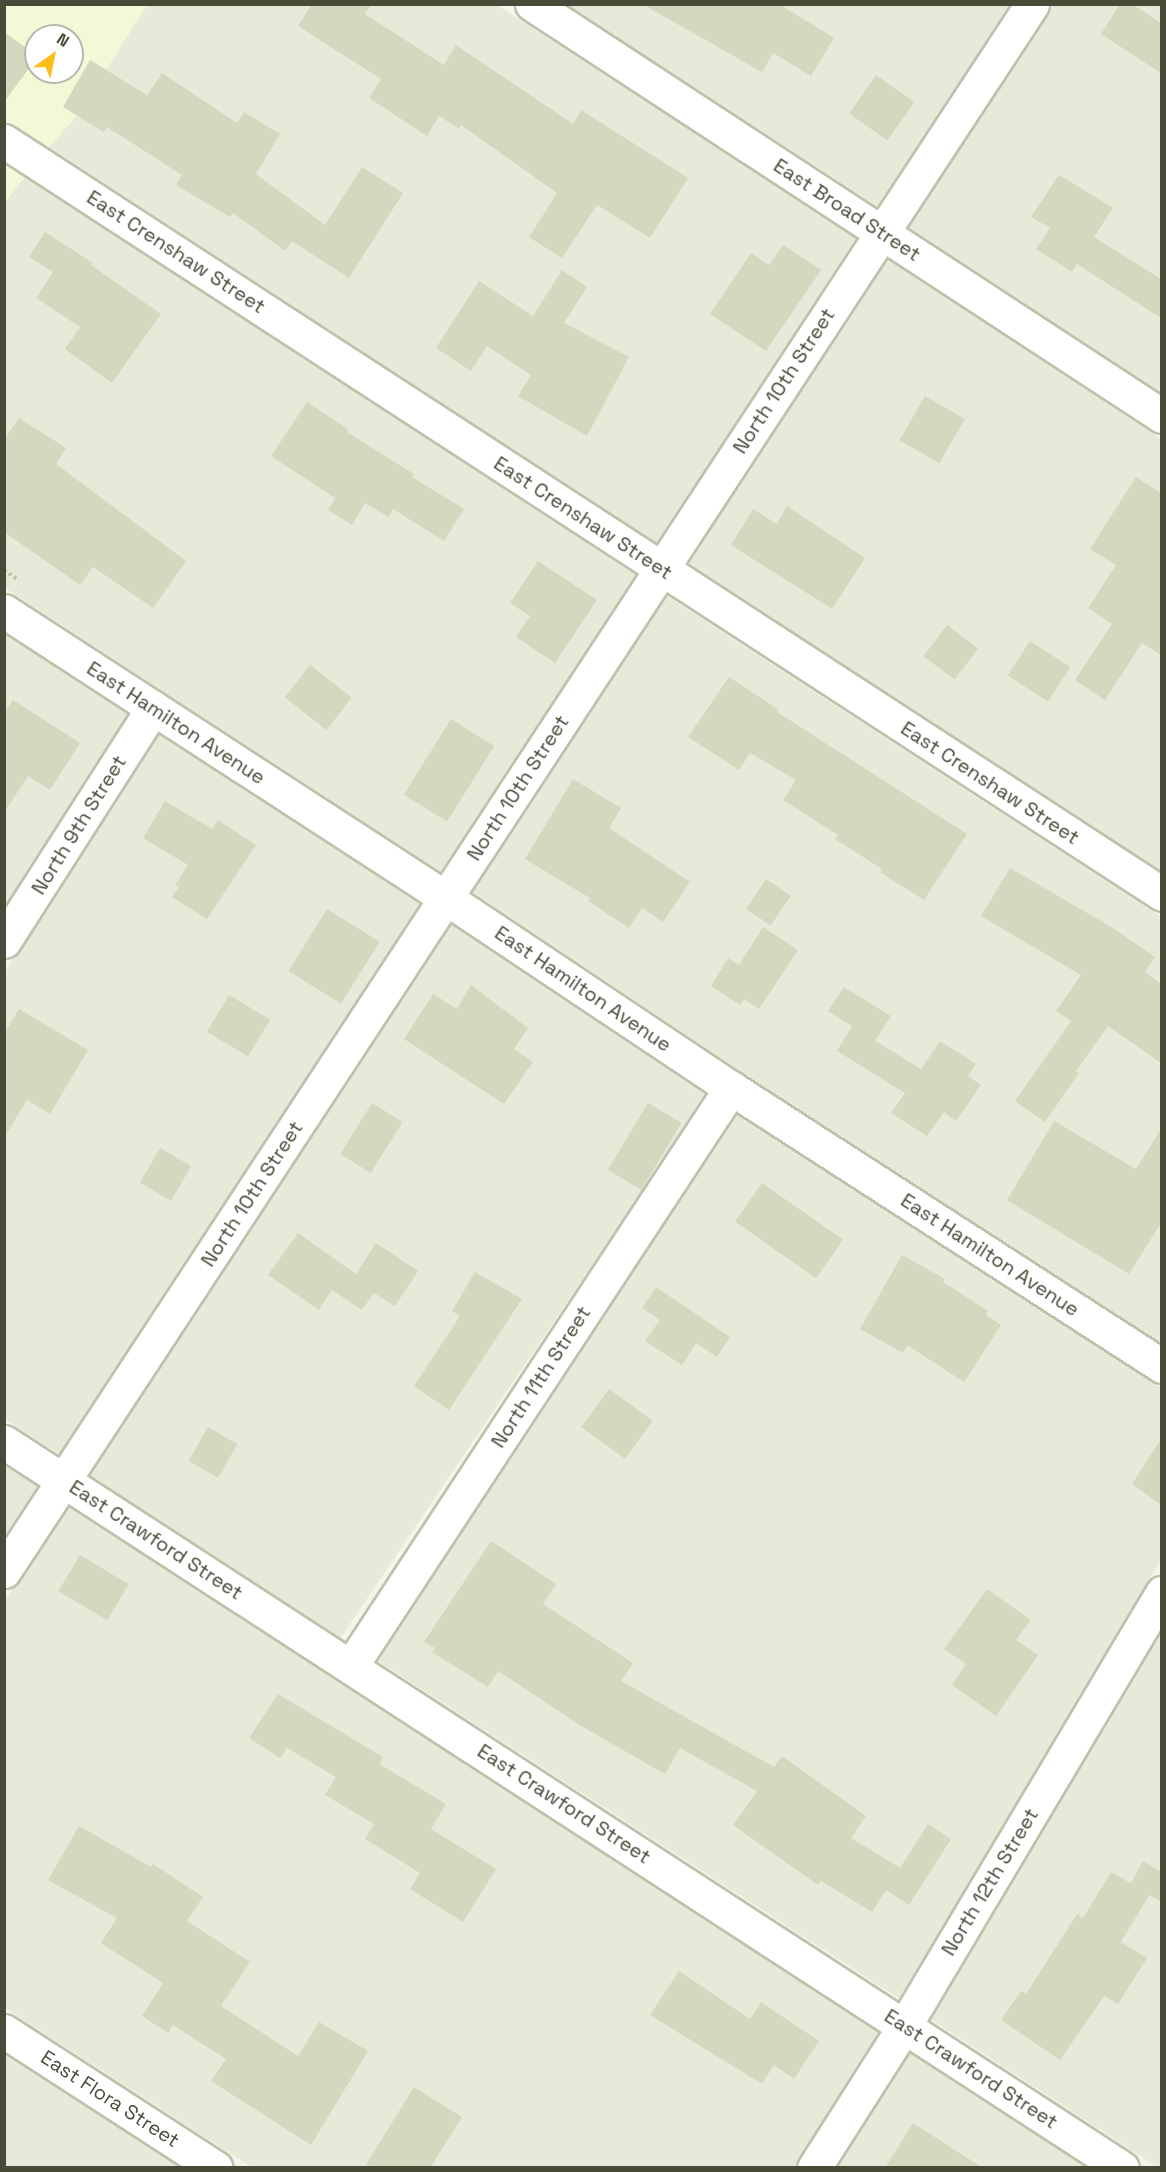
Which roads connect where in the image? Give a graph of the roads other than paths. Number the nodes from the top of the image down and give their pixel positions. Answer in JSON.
{"nodes":[{"id":1,"x":532,"y":4,"type":"edge"},
{"id":2,"x":1032,"y":4,"type":"edge"},
{"id":3,"x":4,"y":141,"type":"edge"},
{"id":4,"x":880,"y":232,"type":"junction"},
{"id":5,"x":1161,"y":416,"type":"edge"},
{"id":6,"x":661,"y":569,"type":"junction"},
{"id":7,"x":4,"y":611,"type":"edge"},
{"id":8,"x":153,"y":708,"type":"junction"},
{"id":9,"x":1161,"y":894,"type":"edge"},
{"id":10,"x":446,"y":898,"type":"junction"},
{"id":11,"x":4,"y":941,"type":"edge"},
{"id":12,"x":732,"y":1088,"type":"junction"},
{"id":13,"x":1161,"y":1366,"type":"edge"},
{"id":14,"x":4,"y":1442,"type":"edge"},
{"id":15,"x":64,"y":1480,"type":"junction"},
{"id":16,"x":4,"y":1571,"type":"edge"},
{"id":17,"x":1161,"y":1593,"type":"edge"},
{"id":18,"x":351,"y":1666,"type":"junction"},
{"id":19,"x":905,"y":2025,"type":"junction"},
{"id":20,"x":4,"y":2031,"type":"edge"},
{"id":21,"x":216,"y":2168,"type":"edge"},
{"id":22,"x":814,"y":2168,"type":"edge"},
{"id":23,"x":1122,"y":2168,"type":"edge"}],
"edges":[{"from":1,"to":4,"type":"street","name":"East Broad Street"},
{"from":2,"to":4,"type":"street","name":"North 10th Street"},
{"from":3,"to":6,"type":"street","name":"East Crenshaw Street"},
{"from":4,"to":5,"type":"street","name":"East Broad Street"},
{"from":4,"to":6,"type":"street","name":"North 10th Street"},
{"from":6,"to":9,"type":"street","name":"East Crenshaw Street"},
{"from":6,"to":10,"type":"street","name":"North 10th Street"},
{"from":7,"to":8,"type":"street","name":"East Hamilton Avenue"},
{"from":8,"to":10,"type":"street","name":"East Hamilton Avenue"},
{"from":8,"to":11,"type":"street","name":"North 9th Street"},
{"from":10,"to":12,"type":"street","name":"East Hamilton Avenue"},
{"from":10,"to":15,"type":"street","name":"North 10th Street"},
{"from":12,"to":13,"type":"street","name":"East Hamilton Avenue"},
{"from":12,"to":18,"type":"street","name":"North 11th Street"},
{"from":14,"to":15,"type":"street","name":"East Crawford Street"},
{"from":15,"to":16,"type":"street","name":"North 10th Street"},
{"from":15,"to":18,"type":"street","name":"East Crawford Street"},
{"from":17,"to":19,"type":"street","name":"North 12th Street"},
{"from":18,"to":19,"type":"street","name":"East Crawford Street"},
{"from":19,"to":22,"type":"street","name":"North 12th Street"},
{"from":19,"to":23,"type":"street","name":"East Crawford Street"},
{"from":20,"to":21,"type":"street","name":"East Flora Street"}]}
